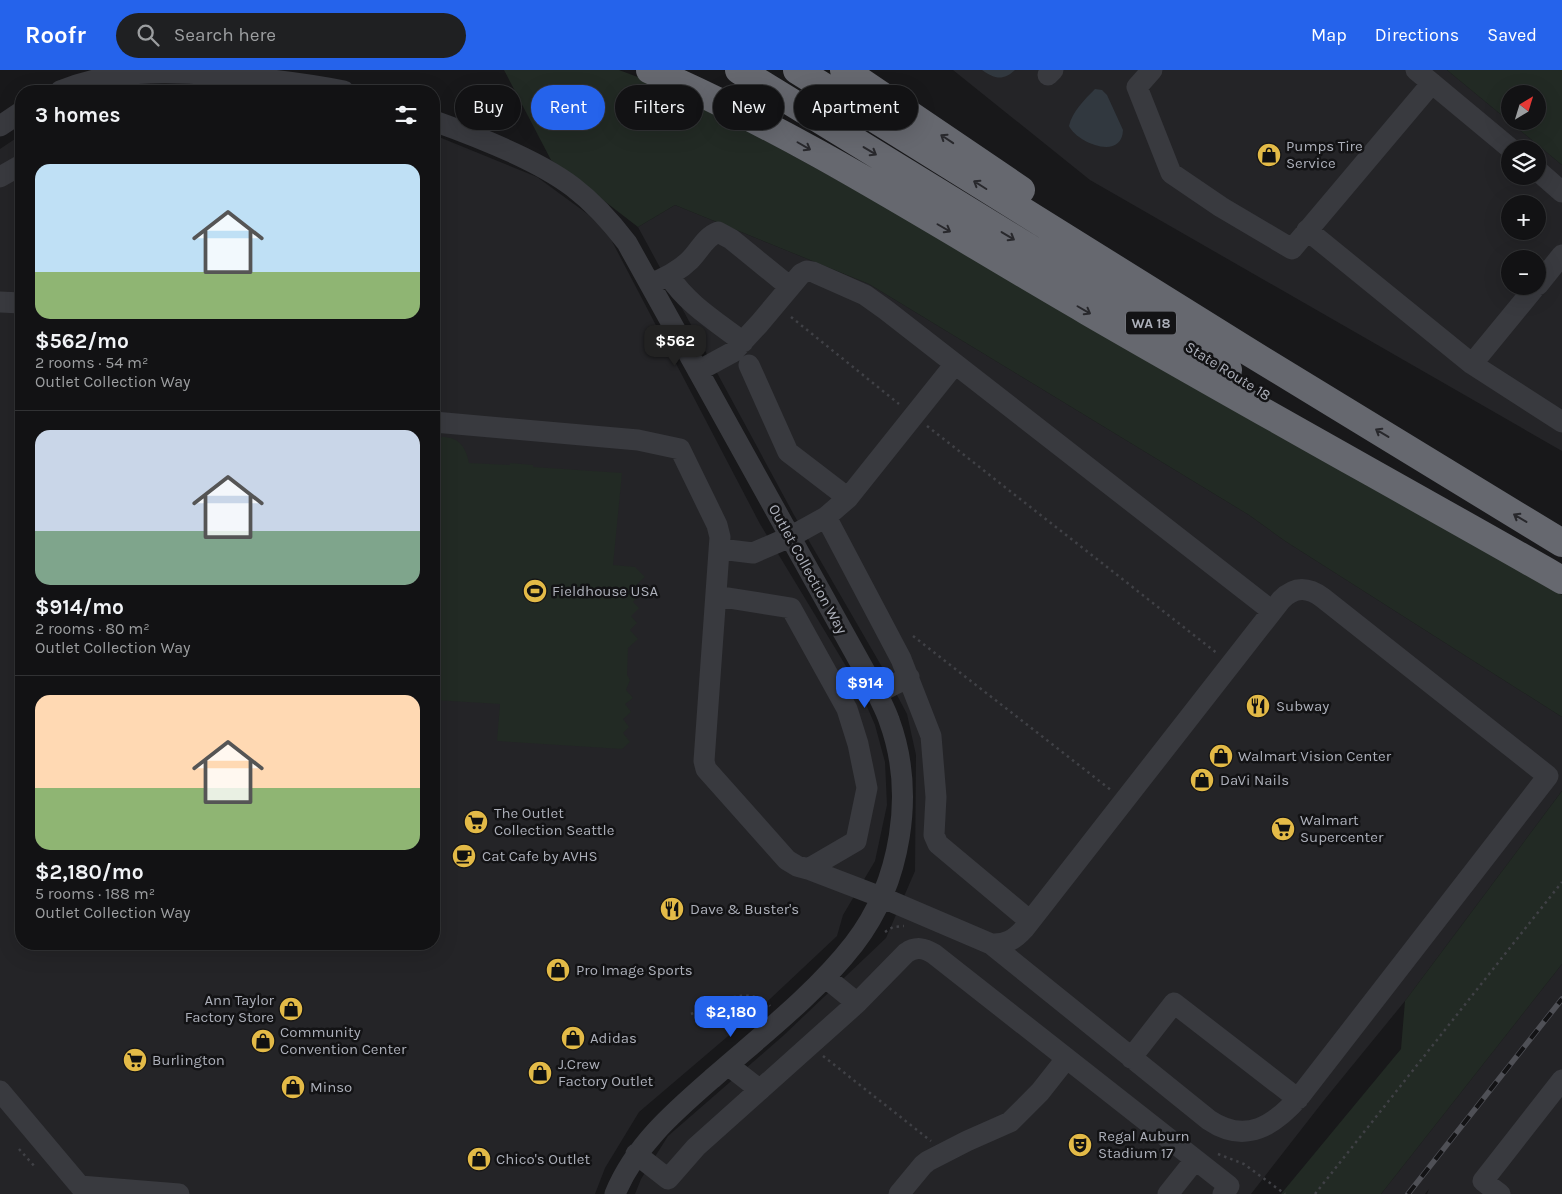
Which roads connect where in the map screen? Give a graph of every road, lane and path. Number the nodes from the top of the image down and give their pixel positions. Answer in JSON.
{"nodes":[{"id":1,"x":650,"y":70,"type":"edge"},
{"id":2,"x":739,"y":70,"type":"edge"},
{"id":3,"x":797,"y":70,"type":"edge"},
{"id":4,"x":844,"y":70,"type":"edge"},
{"id":5,"x":1152,"y":70,"type":"edge"},
{"id":6,"x":1424,"y":76,"type":"edge"},
{"id":7,"x":78,"y":85,"type":"edge"},
{"id":8,"x":287,"y":85,"type":"edge"},
{"id":9,"x":15,"y":116,"type":"edge"},
{"id":10,"x":440,"y":123,"type":"edge"},
{"id":11,"x":0,"y":126,"type":"edge"},
{"id":12,"x":1501,"y":141,"type":"edge"},
{"id":13,"x":15,"y":169,"type":"edge"},
{"id":14,"x":0,"y":178,"type":"edge"},
{"id":15,"x":1546,"y":178,"type":"edge"},
{"id":16,"x":1562,"y":192,"type":"edge"},
{"id":17,"x":1307,"y":230,"type":"junction"},
{"id":18,"x":1562,"y":256,"type":"edge"},
{"id":19,"x":1546,"y":275,"type":"edge"},
{"id":20,"x":669,"y":276,"type":"junction"},
{"id":21,"x":650,"y":284,"type":"junction"},
{"id":22,"x":790,"y":287,"type":"junction"},
{"id":23,"x":1530,"y":295,"type":"edge"},
{"id":24,"x":0,"y":302,"type":"edge"},
{"id":25,"x":15,"y":303,"type":"edge"},
{"id":26,"x":791,"y":318,"type":"dead end"},
{"id":27,"x":743,"y":342,"type":"junction"},
{"id":28,"x":1244,"y":349,"type":"junction"},
{"id":29,"x":955,"y":364,"type":"junction"},
{"id":30,"x":1472,"y":364,"type":"junction"},
{"id":31,"x":749,"y":365,"type":"dead end"},
{"id":32,"x":698,"y":371,"type":"junction"},
{"id":33,"x":914,"y":415,"type":"junction"},
{"id":34,"x":1562,"y":422,"type":"edge"},
{"id":35,"x":440,"y":423,"type":"edge"},
{"id":36,"x":848,"y":498,"type":"junction"},
{"id":37,"x":826,"y":517,"type":"junction"},
{"id":38,"x":790,"y":537,"type":"junction"},
{"id":39,"x":1562,"y":543,"type":"edge"},
{"id":40,"x":720,"y":549,"type":"junction"},
{"id":41,"x":1562,"y":580,"type":"edge"},
{"id":42,"x":716,"y":596,"type":"junction"},
{"id":43,"x":1272,"y":611,"type":"junction"},
{"id":44,"x":913,"y":636,"type":"dead end"},
{"id":45,"x":1231,"y":664,"type":"junction"},
{"id":46,"x":909,"y":677,"type":"junction"},
{"id":47,"x":877,"y":693,"type":"junction"},
{"id":48,"x":1124,"y":800,"type":"junction"},
{"id":49,"x":808,"y":869,"type":"junction"},
{"id":50,"x":1562,"y":882,"type":"edge"},
{"id":51,"x":881,"y":897,"type":"junction"},
{"id":52,"x":1030,"y":921,"type":"junction"},
{"id":53,"x":992,"y":944,"type":"junction"},
{"id":54,"x":825,"y":977,"type":"junction"},
{"id":55,"x":857,"y":1003,"type":"junction"},
{"id":56,"x":1131,"y":1058,"type":"junction"},
{"id":57,"x":1066,"y":1059,"type":"junction"},
{"id":58,"x":728,"y":1065,"type":"junction"},
{"id":59,"x":1562,"y":1080,"type":"edge"},
{"id":60,"x":760,"y":1090,"type":"junction"},
{"id":61,"x":0,"y":1091,"type":"edge"},
{"id":62,"x":1298,"y":1098,"type":"junction"},
{"id":63,"x":19,"y":1149,"type":"dead end"},
{"id":64,"x":636,"y":1154,"type":"junction"},
{"id":65,"x":1195,"y":1160,"type":"junction"},
{"id":66,"x":36,"y":1168,"type":"dead end"},
{"id":67,"x":180,"y":1194,"type":"edge"},
{"id":68,"x":614,"y":1194,"type":"edge"},
{"id":69,"x":899,"y":1194,"type":"edge"},
{"id":70,"x":1168,"y":1194,"type":"edge"},
{"id":71,"x":1223,"y":1194,"type":"edge"},
{"id":72,"x":1315,"y":1194,"type":"edge"},
{"id":73,"x":1500,"y":1194,"type":"edge"}],
"edges":[{"from":1,"to":41,"type":"highway","one_way":true},
{"from":2,"to":41,"type":"highway","name":"State Route 18","number":"WA 18","one_way":true},
{"from":28,"to":3,"type":"highway","name":"State Route 18","number":"WA 18","one_way":true},
{"from":28,"to":4,"type":"highway","one_way":true},
{"from":5,"to":17,"type":"street"},
{"from":6,"to":12,"type":"street"},
{"from":6,"to":17,"type":"street"},
{"from":7,"to":8,"type":"street"},
{"from":9,"to":11,"type":"street"},
{"from":10,"to":21,"type":"street","name":"Outlet Collection Way"},
{"from":13,"to":14,"type":"street"},
{"from":15,"to":16,"type":"street"},
{"from":17,"to":30,"type":"street"},
{"from":18,"to":19,"type":"street"},
{"from":20,"to":21,"type":"street"},
{"from":20,"to":22,"type":"street"},
{"from":20,"to":27,"type":"street"},
{"from":21,"to":32,"type":"street","name":"Outlet Collection Way"},
{"from":22,"to":27,"type":"street"},
{"from":22,"to":29,"type":"street"},
{"from":23,"to":30,"type":"street"},
{"from":24,"to":25,"type":"street"},
{"from":26,"to":33,"type":"path"},
{"from":27,"to":32,"type":"street"},
{"from":39,"to":28,"type":"highway","name":"State Route 18","number":"WA 18","one_way":true},
{"from":29,"to":33,"type":"street"},
{"from":29,"to":43,"type":"street"},
{"from":30,"to":34,"type":"street"},
{"from":31,"to":36,"type":"street"},
{"from":32,"to":38,"type":"street","name":"Outlet Collection Way"},
{"from":33,"to":36,"type":"street"},
{"from":33,"to":45,"type":"path"},
{"from":35,"to":40,"type":"street"},
{"from":36,"to":37,"type":"street"},
{"from":37,"to":38,"type":"street"},
{"from":37,"to":46,"type":"street"},
{"from":38,"to":40,"type":"street"},
{"from":38,"to":47,"type":"street","name":"Outlet Collection Way"},
{"from":40,"to":42,"type":"street"},
{"from":42,"to":49,"type":"street"},
{"from":42,"to":49,"type":"street"},
{"from":43,"to":45,"type":"street"},
{"from":43,"to":62,"type":"street"},
{"from":44,"to":48,"type":"path"},
{"from":45,"to":48,"type":"street"},
{"from":46,"to":47,"type":"street"},
{"from":46,"to":52,"type":"street"},
{"from":47,"to":51,"type":"street","name":"Outlet Collection Way"},
{"from":48,"to":52,"type":"street"},
{"from":49,"to":51,"type":"street"},
{"from":50,"to":72,"type":"path"},
{"from":51,"to":53,"type":"street"},
{"from":51,"to":54,"type":"street","name":"Outlet Collection Way"},
{"from":52,"to":53,"type":"street"},
{"from":53,"to":56,"type":"street"},
{"from":54,"to":55,"type":"street"},
{"from":54,"to":58,"type":"street","name":"Outlet Collection Way"},
{"from":55,"to":57,"type":"street"},
{"from":55,"to":60,"type":"street"},
{"from":56,"to":62,"type":"street"},
{"from":56,"to":62,"type":"street"},
{"from":57,"to":65,"type":"street"},
{"from":57,"to":69,"type":"street"},
{"from":58,"to":60,"type":"street"},
{"from":58,"to":64,"type":"street","name":"Outlet Collection Way"},
{"from":59,"to":73,"type":"street"},
{"from":60,"to":64,"type":"street"},
{"from":61,"to":67,"type":"street"},
{"from":63,"to":66,"type":"path"},
{"from":64,"to":68,"type":"street","name":"Outlet Collection Way"},
{"from":65,"to":70,"type":"street"},
{"from":65,"to":71,"type":"street"}]}
